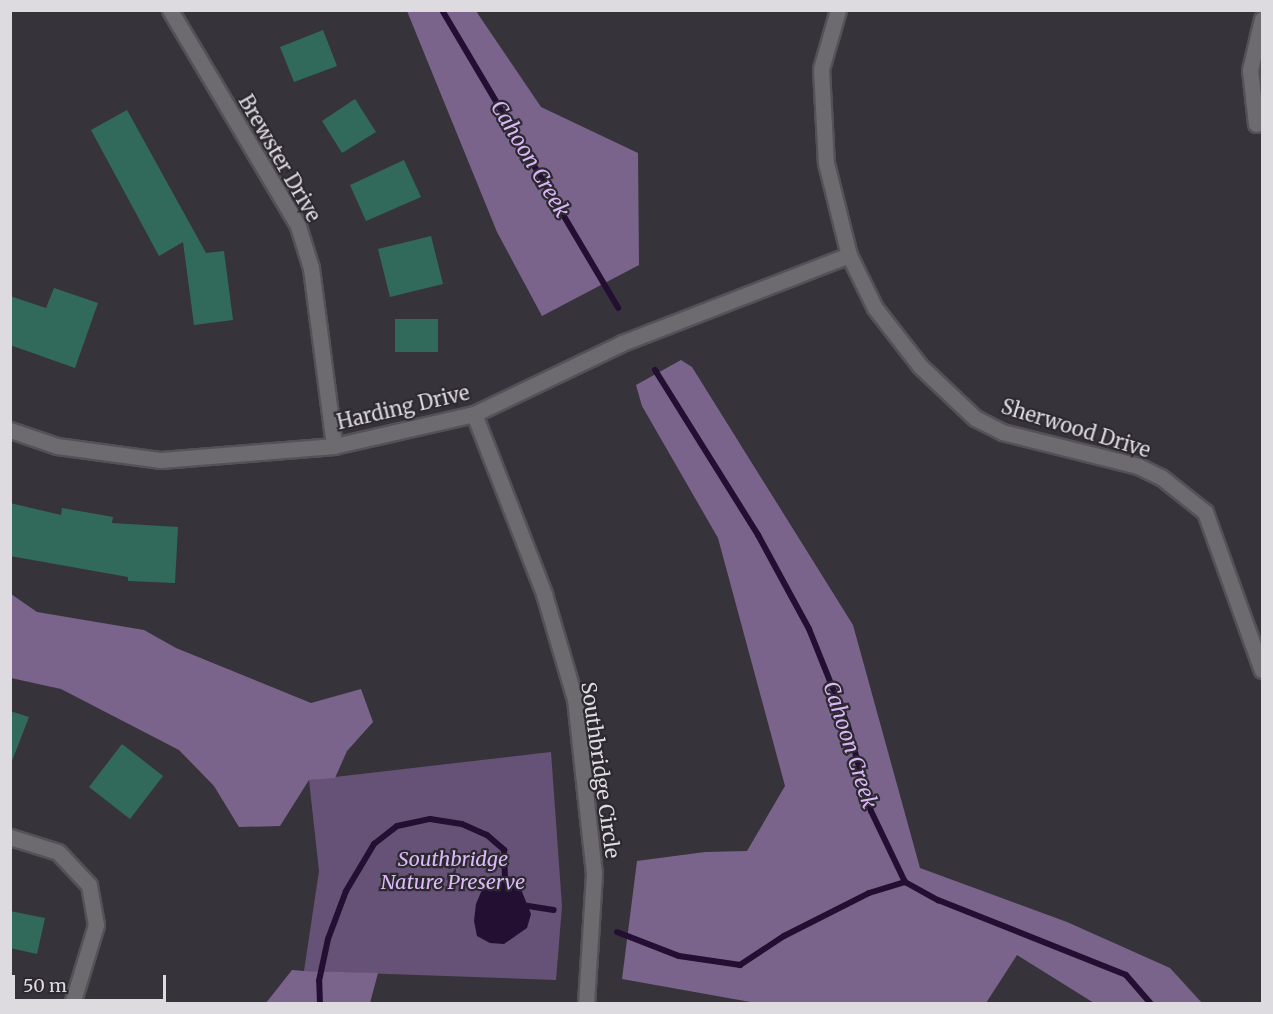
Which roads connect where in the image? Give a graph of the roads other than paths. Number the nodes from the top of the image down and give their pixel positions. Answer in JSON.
{"nodes":[{"id":1,"x":170,"y":10,"type":"edge"},
{"id":2,"x":838,"y":10,"type":"edge"},
{"id":3,"x":1263,"y":19,"type":"edge"},
{"id":4,"x":1256,"y":124,"type":"dead end"},
{"id":5,"x":849,"y":255,"type":"junction"},
{"id":6,"x":474,"y":414,"type":"junction"},
{"id":7,"x":10,"y":430,"type":"edge"},
{"id":8,"x":334,"y":446,"type":"junction"},
{"id":9,"x":1263,"y":670,"type":"edge"},
{"id":10,"x":10,"y":837,"type":"edge"},
{"id":11,"x":72,"y":1004,"type":"edge"},
{"id":12,"x":586,"y":1004,"type":"edge"}],
"edges":[{"from":1,"to":8,"type":"street","name":"Brewster Drive"},
{"from":2,"to":5,"type":"street","name":"Sherwood Drive"},
{"from":3,"to":4,"type":"street"},
{"from":5,"to":6,"type":"street","name":"Harding Drive"},
{"from":5,"to":9,"type":"street","name":"Sherwood Drive"},
{"from":6,"to":8,"type":"street","name":"Harding Drive"},
{"from":6,"to":12,"type":"street","name":"Southbridge Circle"},
{"from":7,"to":8,"type":"street","name":"Harding Drive"},
{"from":10,"to":11,"type":"street"}]}
